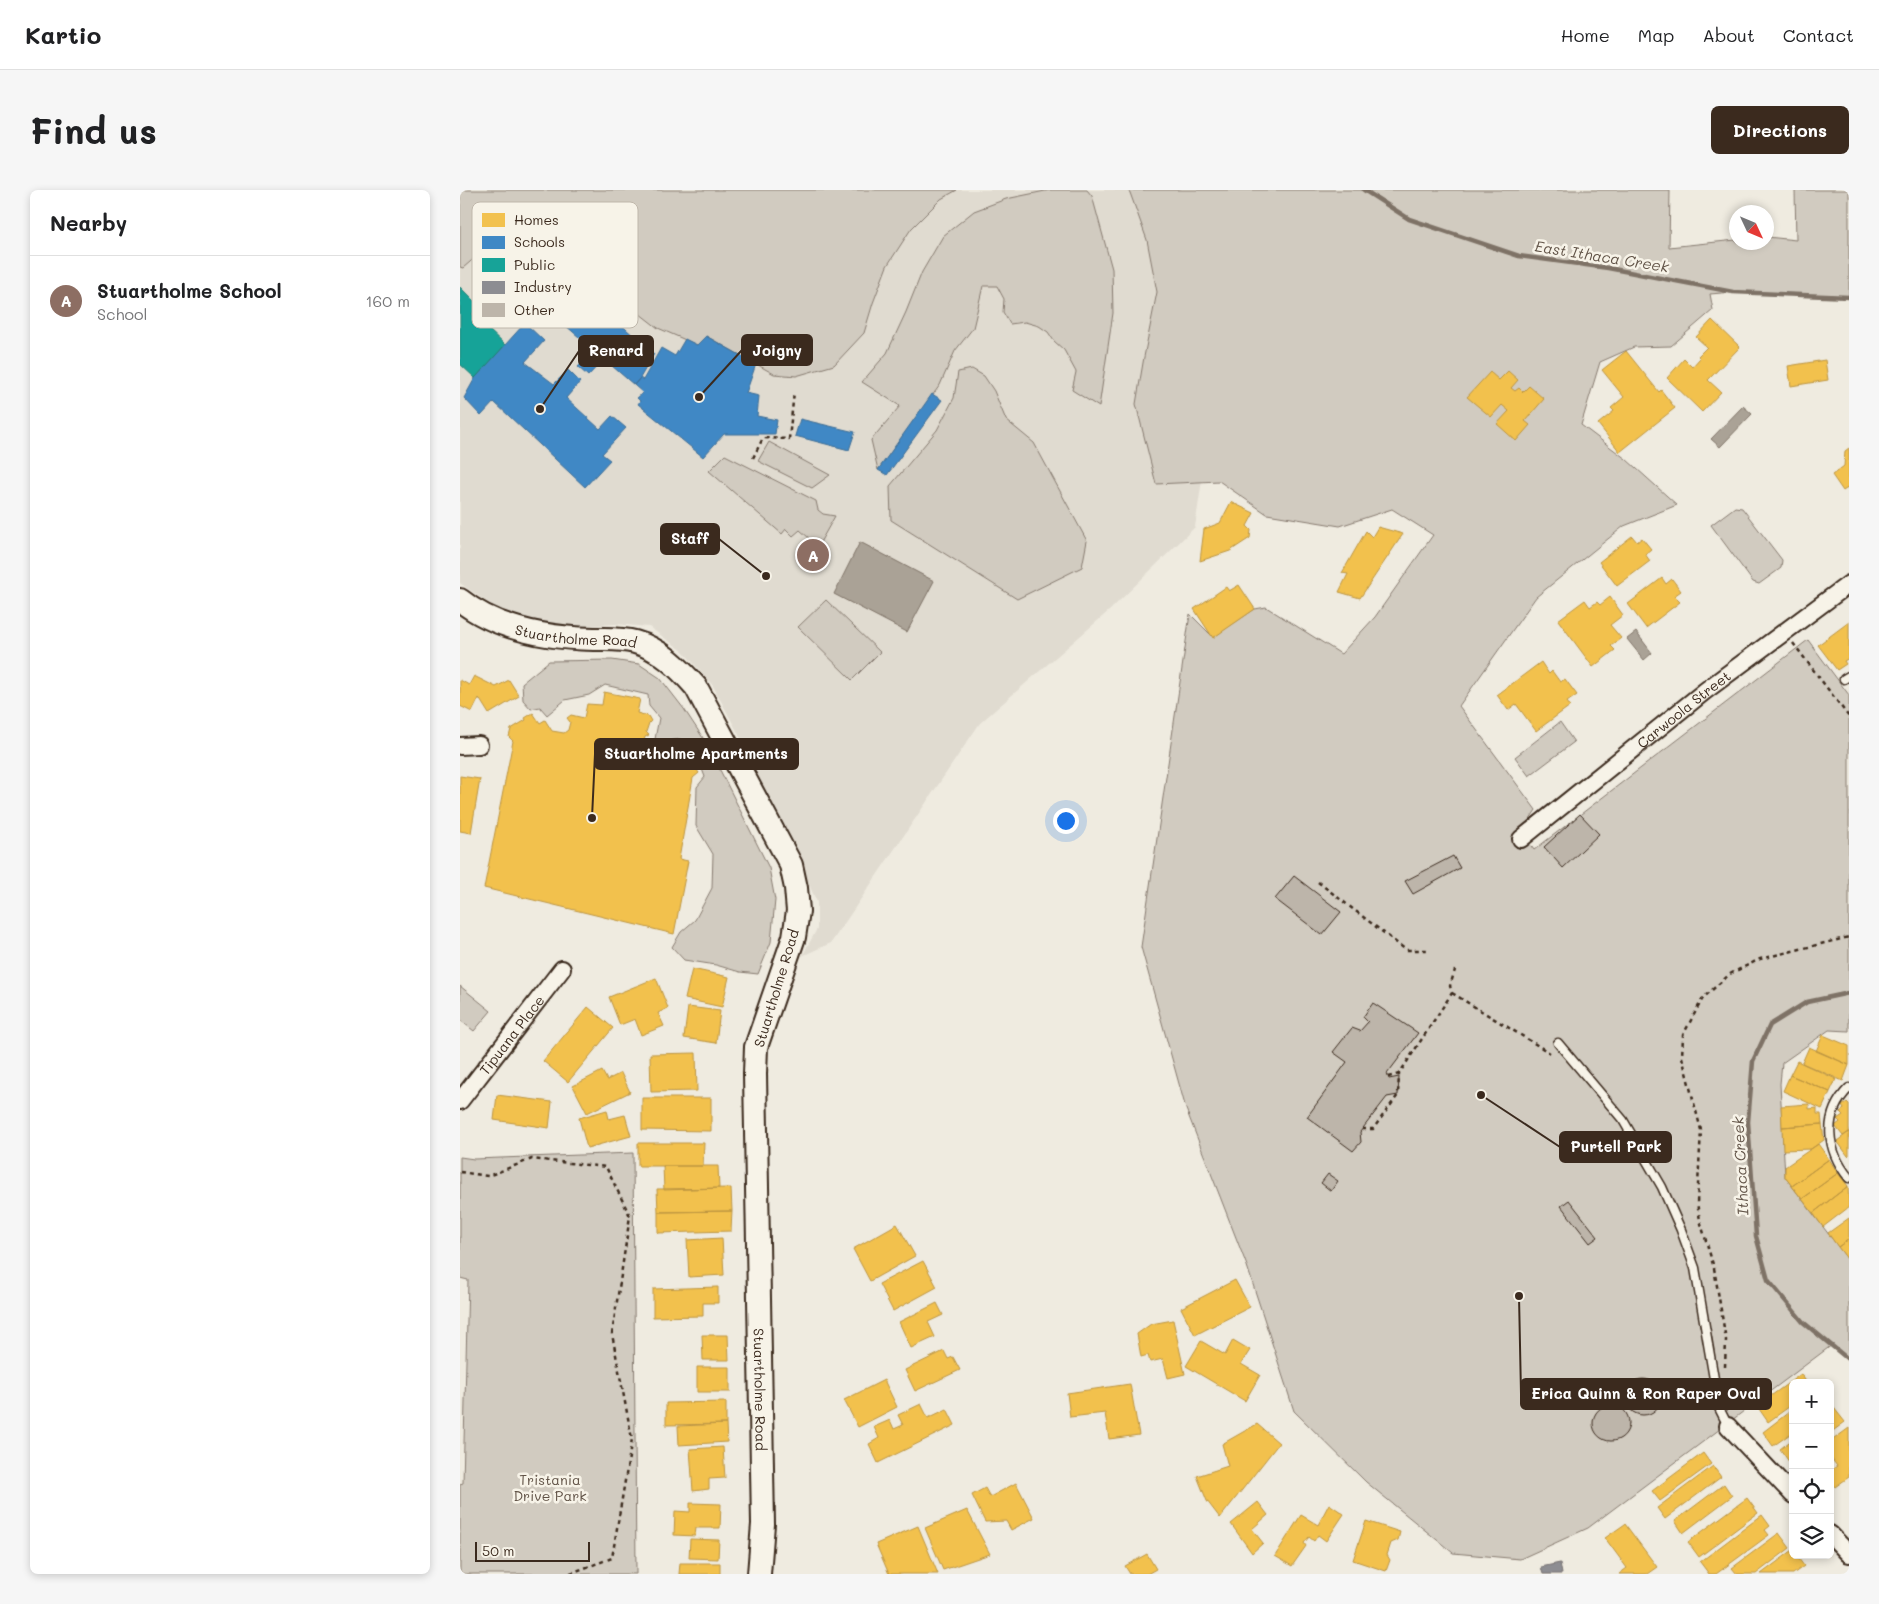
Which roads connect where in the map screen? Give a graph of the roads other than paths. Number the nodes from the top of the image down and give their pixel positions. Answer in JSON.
{"nodes":[{"id":1,"x":1847,"y":589,"type":"edge"},
{"id":2,"x":460,"y":600,"type":"edge"},
{"id":3,"x":479,"y":745,"type":"dead end"},
{"id":4,"x":460,"y":746,"type":"edge"},
{"id":5,"x":1521,"y":839,"type":"dead end"},
{"id":6,"x":562,"y":970,"type":"dead end"},
{"id":7,"x":1558,"y":1043,"type":"dead end"},
{"id":8,"x":1849,"y":1088,"type":"edge"},
{"id":9,"x":460,"y":1101,"type":"edge"},
{"id":10,"x":1849,"y":1178,"type":"edge"},
{"id":11,"x":1728,"y":1426,"type":"joint"},
{"id":12,"x":1789,"y":1491,"type":"edge"},
{"id":13,"x":1834,"y":1538,"type":"edge"},
{"id":14,"x":1849,"y":1554,"type":"edge"},
{"id":15,"x":758,"y":1574,"type":"edge"}],
"edges":[{"from":1,"to":5,"type":"street","name":"Carwoola Street"},
{"from":2,"to":15,"type":"main road","name":"Stuartholme Road"},
{"from":3,"to":4,"type":"street"},
{"from":6,"to":9,"type":"street","name":"Tipuana Place"},
{"from":7,"to":11,"type":"lane"},
{"from":8,"to":10,"type":"lane"},
{"from":11,"to":12,"type":"street"},
{"from":13,"to":14,"type":"street"}]}
